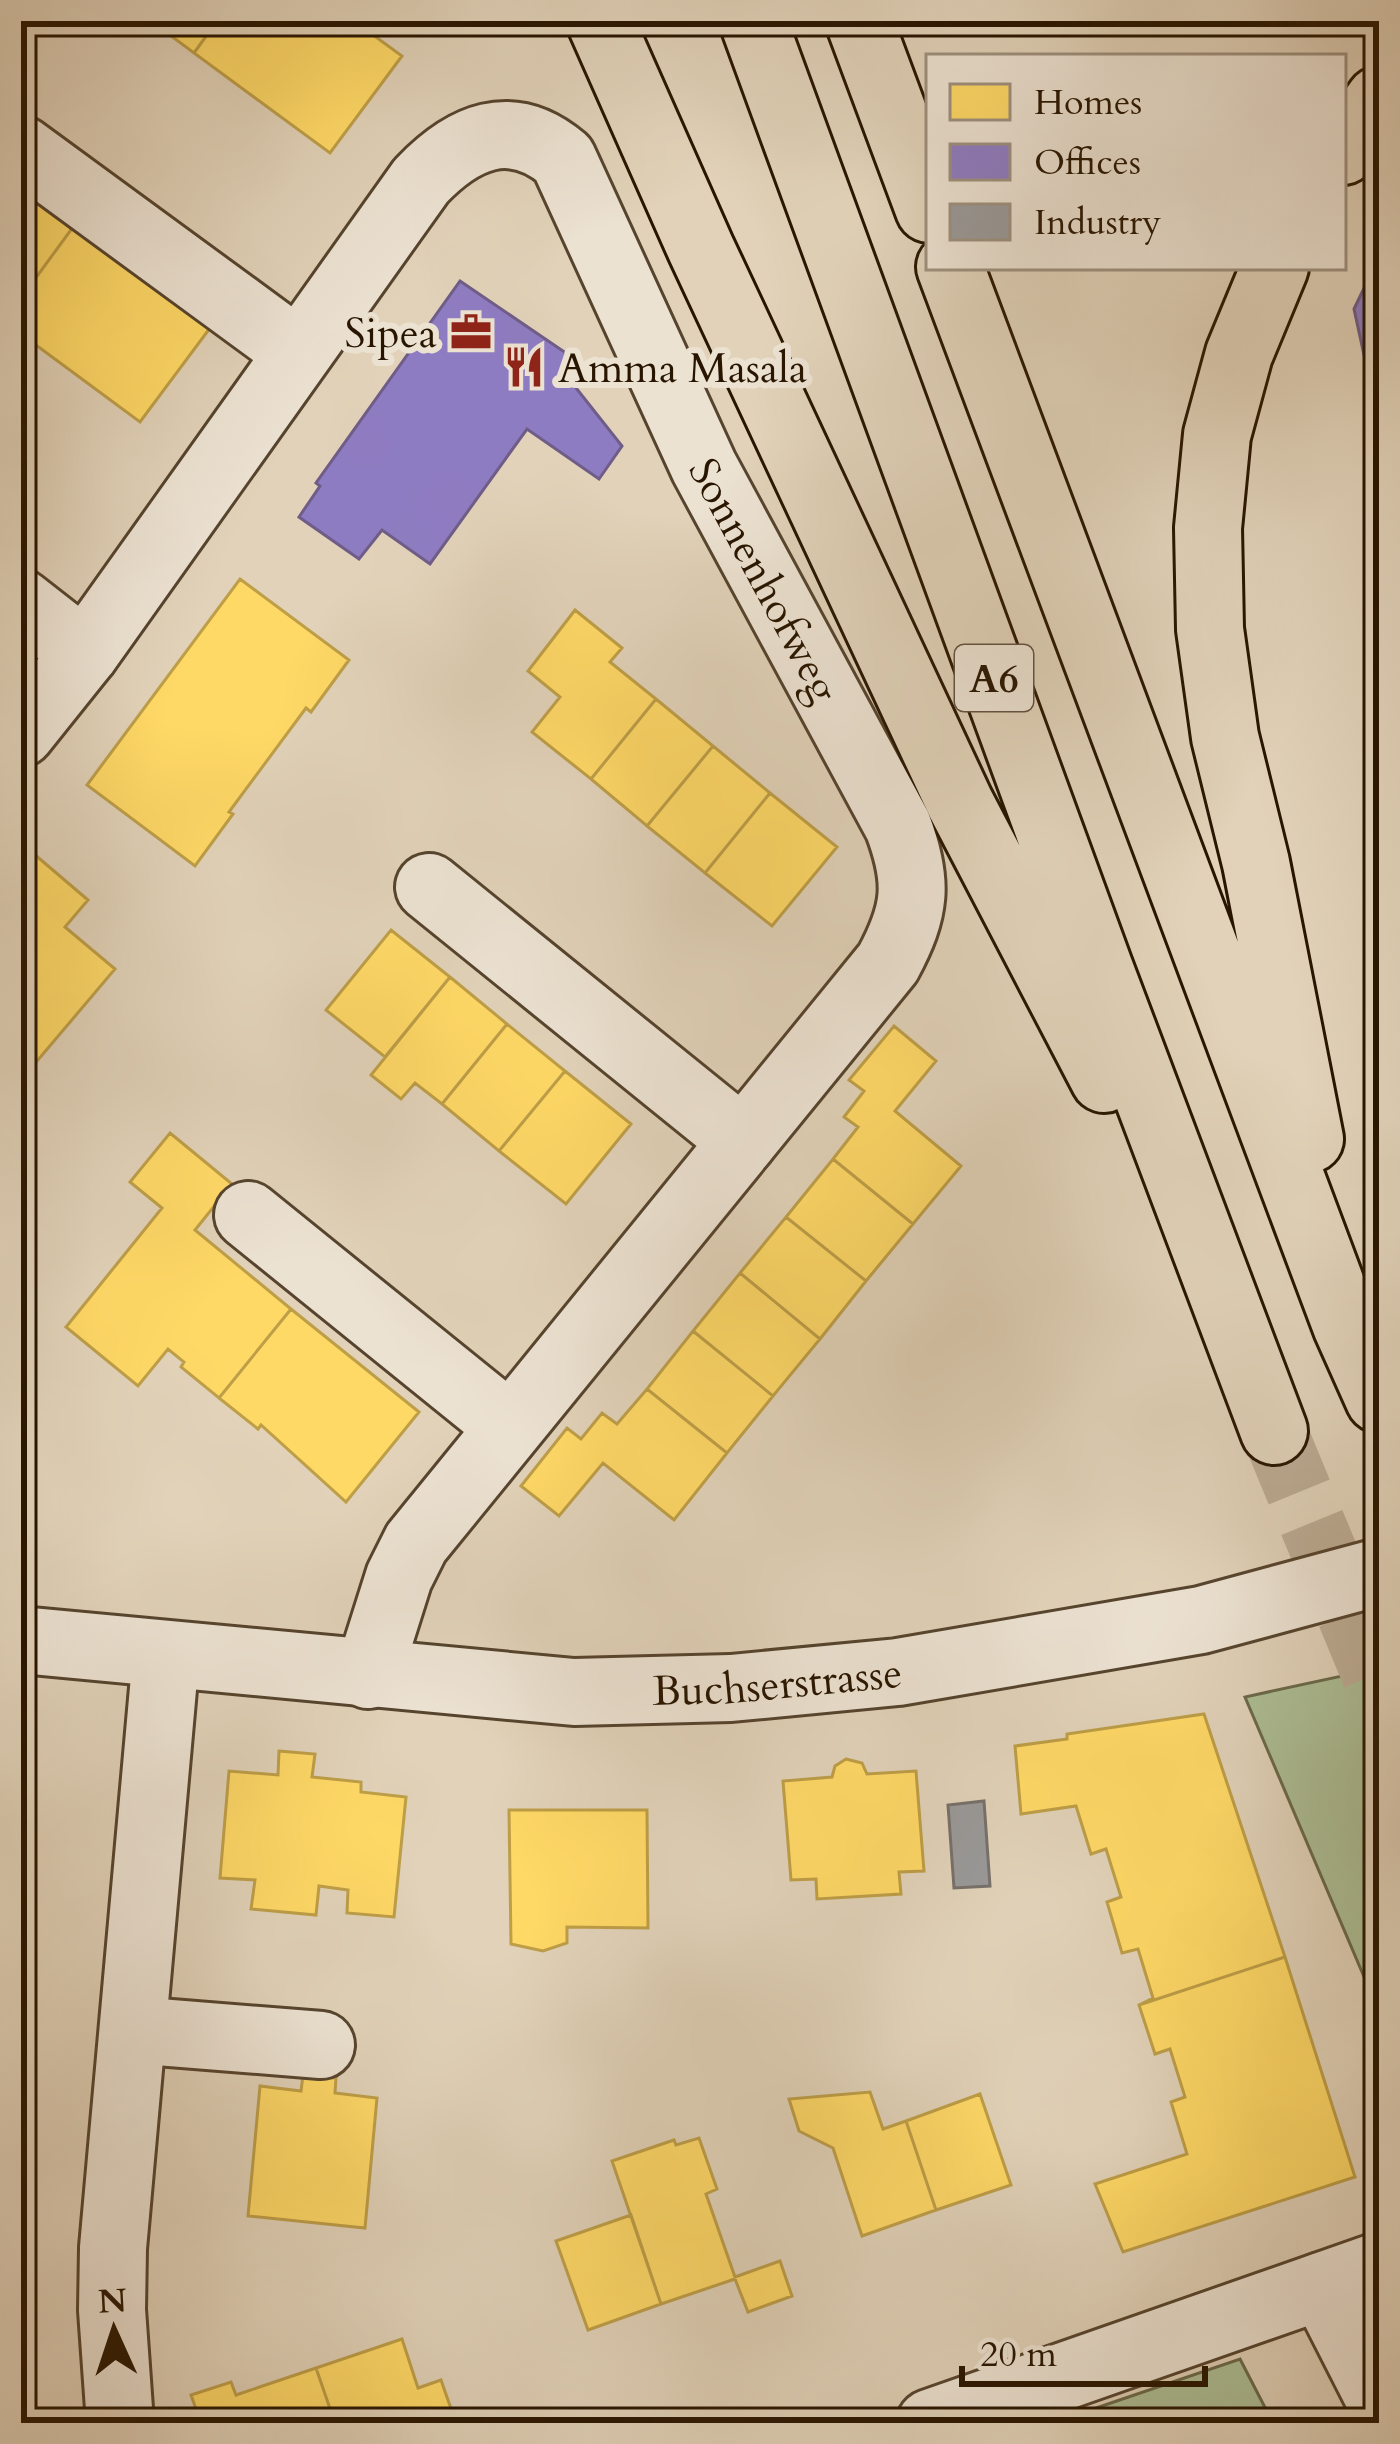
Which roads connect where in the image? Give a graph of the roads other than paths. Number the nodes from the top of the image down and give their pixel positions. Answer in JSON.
{"nodes":[{"id":1,"x":600,"y":21,"type":"edge"},
{"id":2,"x":753,"y":21,"type":"edge"},
{"id":3,"x":859,"y":21,"type":"edge"},
{"id":4,"x":1379,"y":100,"type":"edge"},
{"id":5,"x":1346,"y":147,"type":"edge"},
{"id":6,"x":21,"y":149,"type":"edge"},
{"id":7,"x":926,"y":201,"type":"edge"},
{"id":8,"x":951,"y":270,"type":"edge"},
{"id":9,"x":1274,"y":270,"type":"edge"},
{"id":10,"x":298,"y":352,"type":"junction"},
{"id":11,"x":21,"y":603,"type":"edge"},
{"id":12,"x":85,"y":653,"type":"junction"},
{"id":13,"x":21,"y":733,"type":"edge"},
{"id":14,"x":429,"y":887,"type":"dead end"},
{"id":15,"x":743,"y":1141,"type":"junction"},
{"id":16,"x":248,"y":1215,"type":"dead end"},
{"id":17,"x":1346,"y":1325,"type":"junction"},
{"id":18,"x":1238,"y":1335,"type":"junction"},
{"id":19,"x":1379,"y":1399,"type":"edge"},
{"id":20,"x":509,"y":1426,"type":"junction"},
{"id":21,"x":1274,"y":1431,"type":"tunnel mouth"},
{"id":22,"x":1379,"y":1572,"type":"edge"},
{"id":23,"x":21,"y":1640,"type":"edge"},
{"id":24,"x":166,"y":1655,"type":"junction"},
{"id":25,"x":368,"y":1675,"type":"junction"},
{"id":26,"x":133,"y":2030,"type":"junction"},
{"id":27,"x":320,"y":2045,"type":"dead end"},
{"id":28,"x":1350,"y":2276,"type":"edge"},
{"id":29,"x":1379,"y":2398,"type":"edge"},
{"id":30,"x":120,"y":2423,"type":"edge"},
{"id":31,"x":930,"y":2423,"type":"edge"}],
"edges":[{"from":1,"to":18,"type":"highway"},
{"from":2,"to":18,"type":"highway","number":"A6"},
{"from":3,"to":7,"type":"highway"},
{"from":4,"to":5,"type":"highway"},
{"from":6,"to":10,"type":"street"},
{"from":8,"to":17,"type":"highway","number":"A6"},
{"from":9,"to":17,"type":"highway"},
{"from":10,"to":12,"type":"street","name":"Sonnenhofweg"},
{"from":10,"to":15,"type":"street","name":"Sonnenhofweg"},
{"from":11,"to":12,"type":"street"},
{"from":12,"to":13,"type":"street","name":"Sonnenhofweg"},
{"from":14,"to":15,"type":"street"},
{"from":15,"to":20,"type":"street","name":"Sonnenhofweg"},
{"from":16,"to":20,"type":"street"},
{"from":17,"to":19,"type":"highway","number":"A6"},
{"from":18,"to":21,"type":"highway","number":"A6"},
{"from":20,"to":25,"type":"street","name":"Sonnenhofweg"},
{"from":22,"to":25,"type":"street","name":"Buchserstrasse"},
{"from":23,"to":24,"type":"street","name":"Buchserstrasse"},
{"from":24,"to":25,"type":"street","name":"Buchserstrasse"},
{"from":24,"to":26,"type":"street"},
{"from":26,"to":27,"type":"street"},
{"from":26,"to":30,"type":"street"},
{"from":28,"to":29,"type":"street"},
{"from":28,"to":31,"type":"street"}]}
